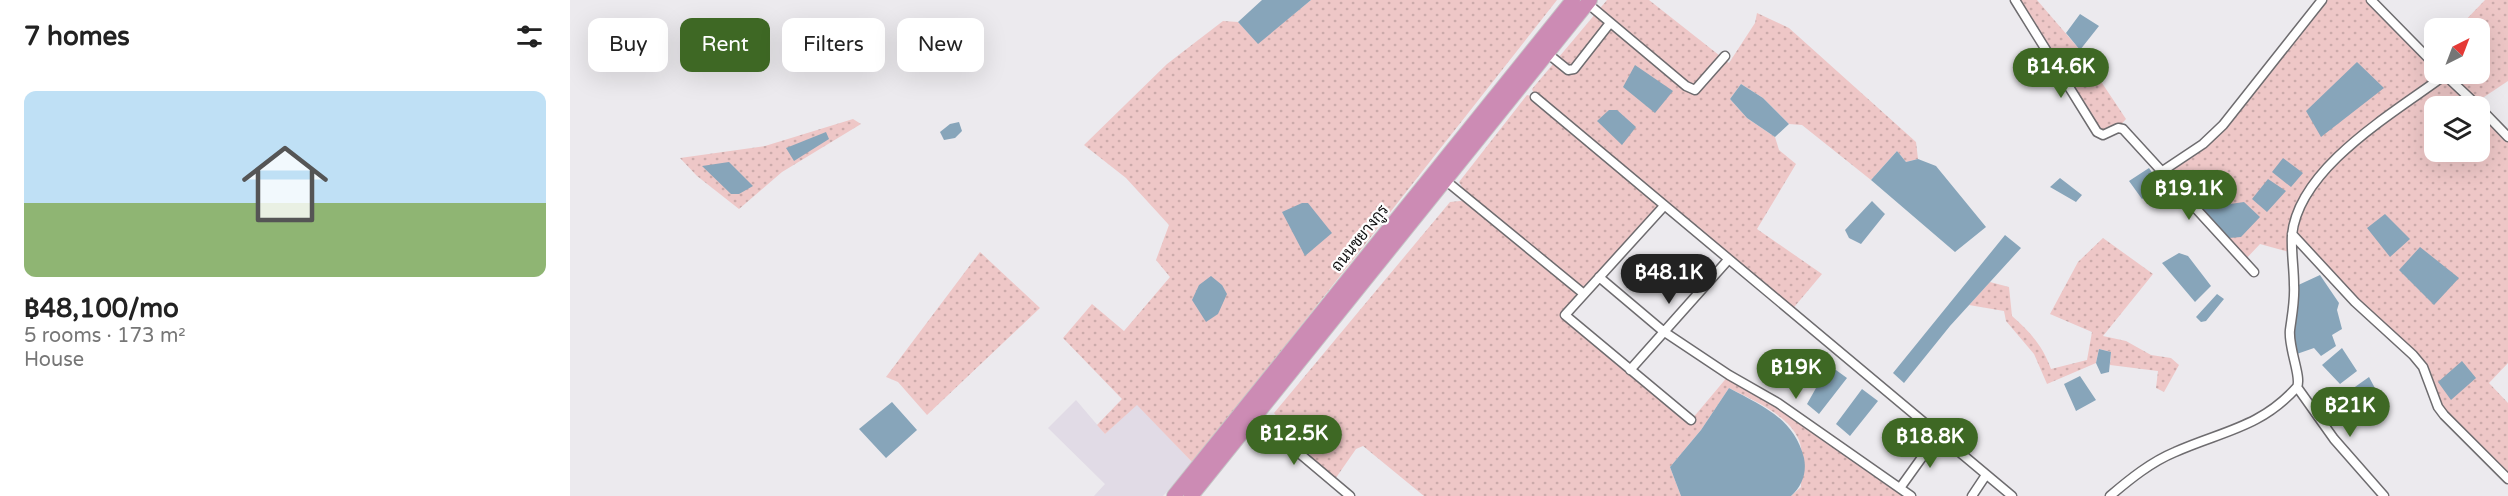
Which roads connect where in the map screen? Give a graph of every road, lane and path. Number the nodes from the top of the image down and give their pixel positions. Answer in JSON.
{"nodes":[{"id":1,"x":1573,"y":0,"type":"edge"},
{"id":2,"x":2015,"y":0,"type":"edge"},
{"id":3,"x":2322,"y":0,"type":"edge"},
{"id":4,"x":2371,"y":0,"type":"edge"},
{"id":5,"x":1588,"y":2,"type":"edge"},
{"id":6,"x":1610,"y":23,"type":"junction"},
{"id":7,"x":1547,"y":53,"type":"junction"},
{"id":8,"x":2424,"y":54,"type":"edge"},
{"id":9,"x":1725,"y":56,"type":"dead end"},
{"id":10,"x":2432,"y":84,"type":"edge"},
{"id":11,"x":2455,"y":84,"type":"edge"},
{"id":12,"x":2468,"y":96,"type":"edge"},
{"id":13,"x":1535,"y":97,"type":"dead end"},
{"id":14,"x":2490,"y":118,"type":"edge"},
{"id":15,"x":2508,"y":137,"type":"edge"},
{"id":16,"x":1464,"y":146,"type":"junction"},
{"id":17,"x":2162,"y":172,"type":"junction"},
{"id":18,"x":1444,"y":180,"type":"junction"},
{"id":19,"x":1664,"y":206,"type":"junction"},
{"id":20,"x":2292,"y":234,"type":"junction"},
{"id":21,"x":1728,"y":260,"type":"junction"},
{"id":22,"x":2254,"y":272,"type":"dead end"},
{"id":23,"x":1599,"y":278,"type":"junction"},
{"id":24,"x":1584,"y":294,"type":"junction"},
{"id":25,"x":1663,"y":331,"type":"junction"},
{"id":26,"x":1630,"y":370,"type":"junction"},
{"id":27,"x":2297,"y":387,"type":"junction"},
{"id":28,"x":1255,"y":416,"type":"junction"},
{"id":29,"x":1691,"y":420,"type":"dead end"},
{"id":30,"x":1938,"y":435,"type":"junction"},
{"id":31,"x":1986,"y":475,"type":"junction"},
{"id":32,"x":2508,"y":479,"type":"edge"},
{"id":33,"x":1900,"y":488,"type":"junction"},
{"id":34,"x":1174,"y":496,"type":"edge"},
{"id":35,"x":1191,"y":496,"type":"edge"},
{"id":36,"x":1350,"y":496,"type":"edge"},
{"id":37,"x":1911,"y":496,"type":"edge"},
{"id":38,"x":1972,"y":496,"type":"edge"},
{"id":39,"x":2012,"y":496,"type":"edge"},
{"id":40,"x":2110,"y":496,"type":"edge"},
{"id":41,"x":2384,"y":496,"type":"edge"}],
"edges":[{"from":1,"to":16,"type":"highway","name":"ถนนชยางกูร"},
{"from":2,"to":17,"type":"street"},
{"from":3,"to":17,"type":"street"},
{"from":4,"to":8,"type":"street"},
{"from":5,"to":6,"type":"street"},
{"from":5,"to":7,"type":"highway","name":"ถนนชยางกูร"},
{"from":6,"to":7,"type":"street"},
{"from":6,"to":9,"type":"street"},
{"from":7,"to":16,"type":"highway","name":"ถนนชยางกูร"},
{"from":10,"to":20,"type":"street"},
{"from":11,"to":12,"type":"street"},
{"from":13,"to":19,"type":"street"},
{"from":14,"to":15,"type":"street"},
{"from":16,"to":18,"type":"highway","name":"ถนนชยางกูร"},
{"from":16,"to":34,"type":"highway","name":"ถนนชยางกูร"},
{"from":17,"to":22,"type":"street"},
{"from":18,"to":24,"type":"street"},
{"from":18,"to":28,"type":"highway","name":"ถนนชยางกูร"},
{"from":19,"to":21,"type":"street"},
{"from":19,"to":23,"type":"street"},
{"from":20,"to":27,"type":"street"},
{"from":20,"to":32,"type":"street"},
{"from":21,"to":25,"type":"street"},
{"from":21,"to":30,"type":"street"},
{"from":23,"to":24,"type":"street"},
{"from":23,"to":25,"type":"street"},
{"from":24,"to":26,"type":"street"},
{"from":25,"to":26,"type":"street"},
{"from":25,"to":33,"type":"street"},
{"from":26,"to":29,"type":"street"},
{"from":27,"to":40,"type":"street"},
{"from":27,"to":41,"type":"street"},
{"from":28,"to":35,"type":"highway","name":"ถนนชยางกูร"},
{"from":28,"to":36,"type":"street"},
{"from":30,"to":31,"type":"street"},
{"from":30,"to":33,"type":"street"},
{"from":31,"to":38,"type":"street"},
{"from":31,"to":39,"type":"street"},
{"from":33,"to":37,"type":"street"}]}
